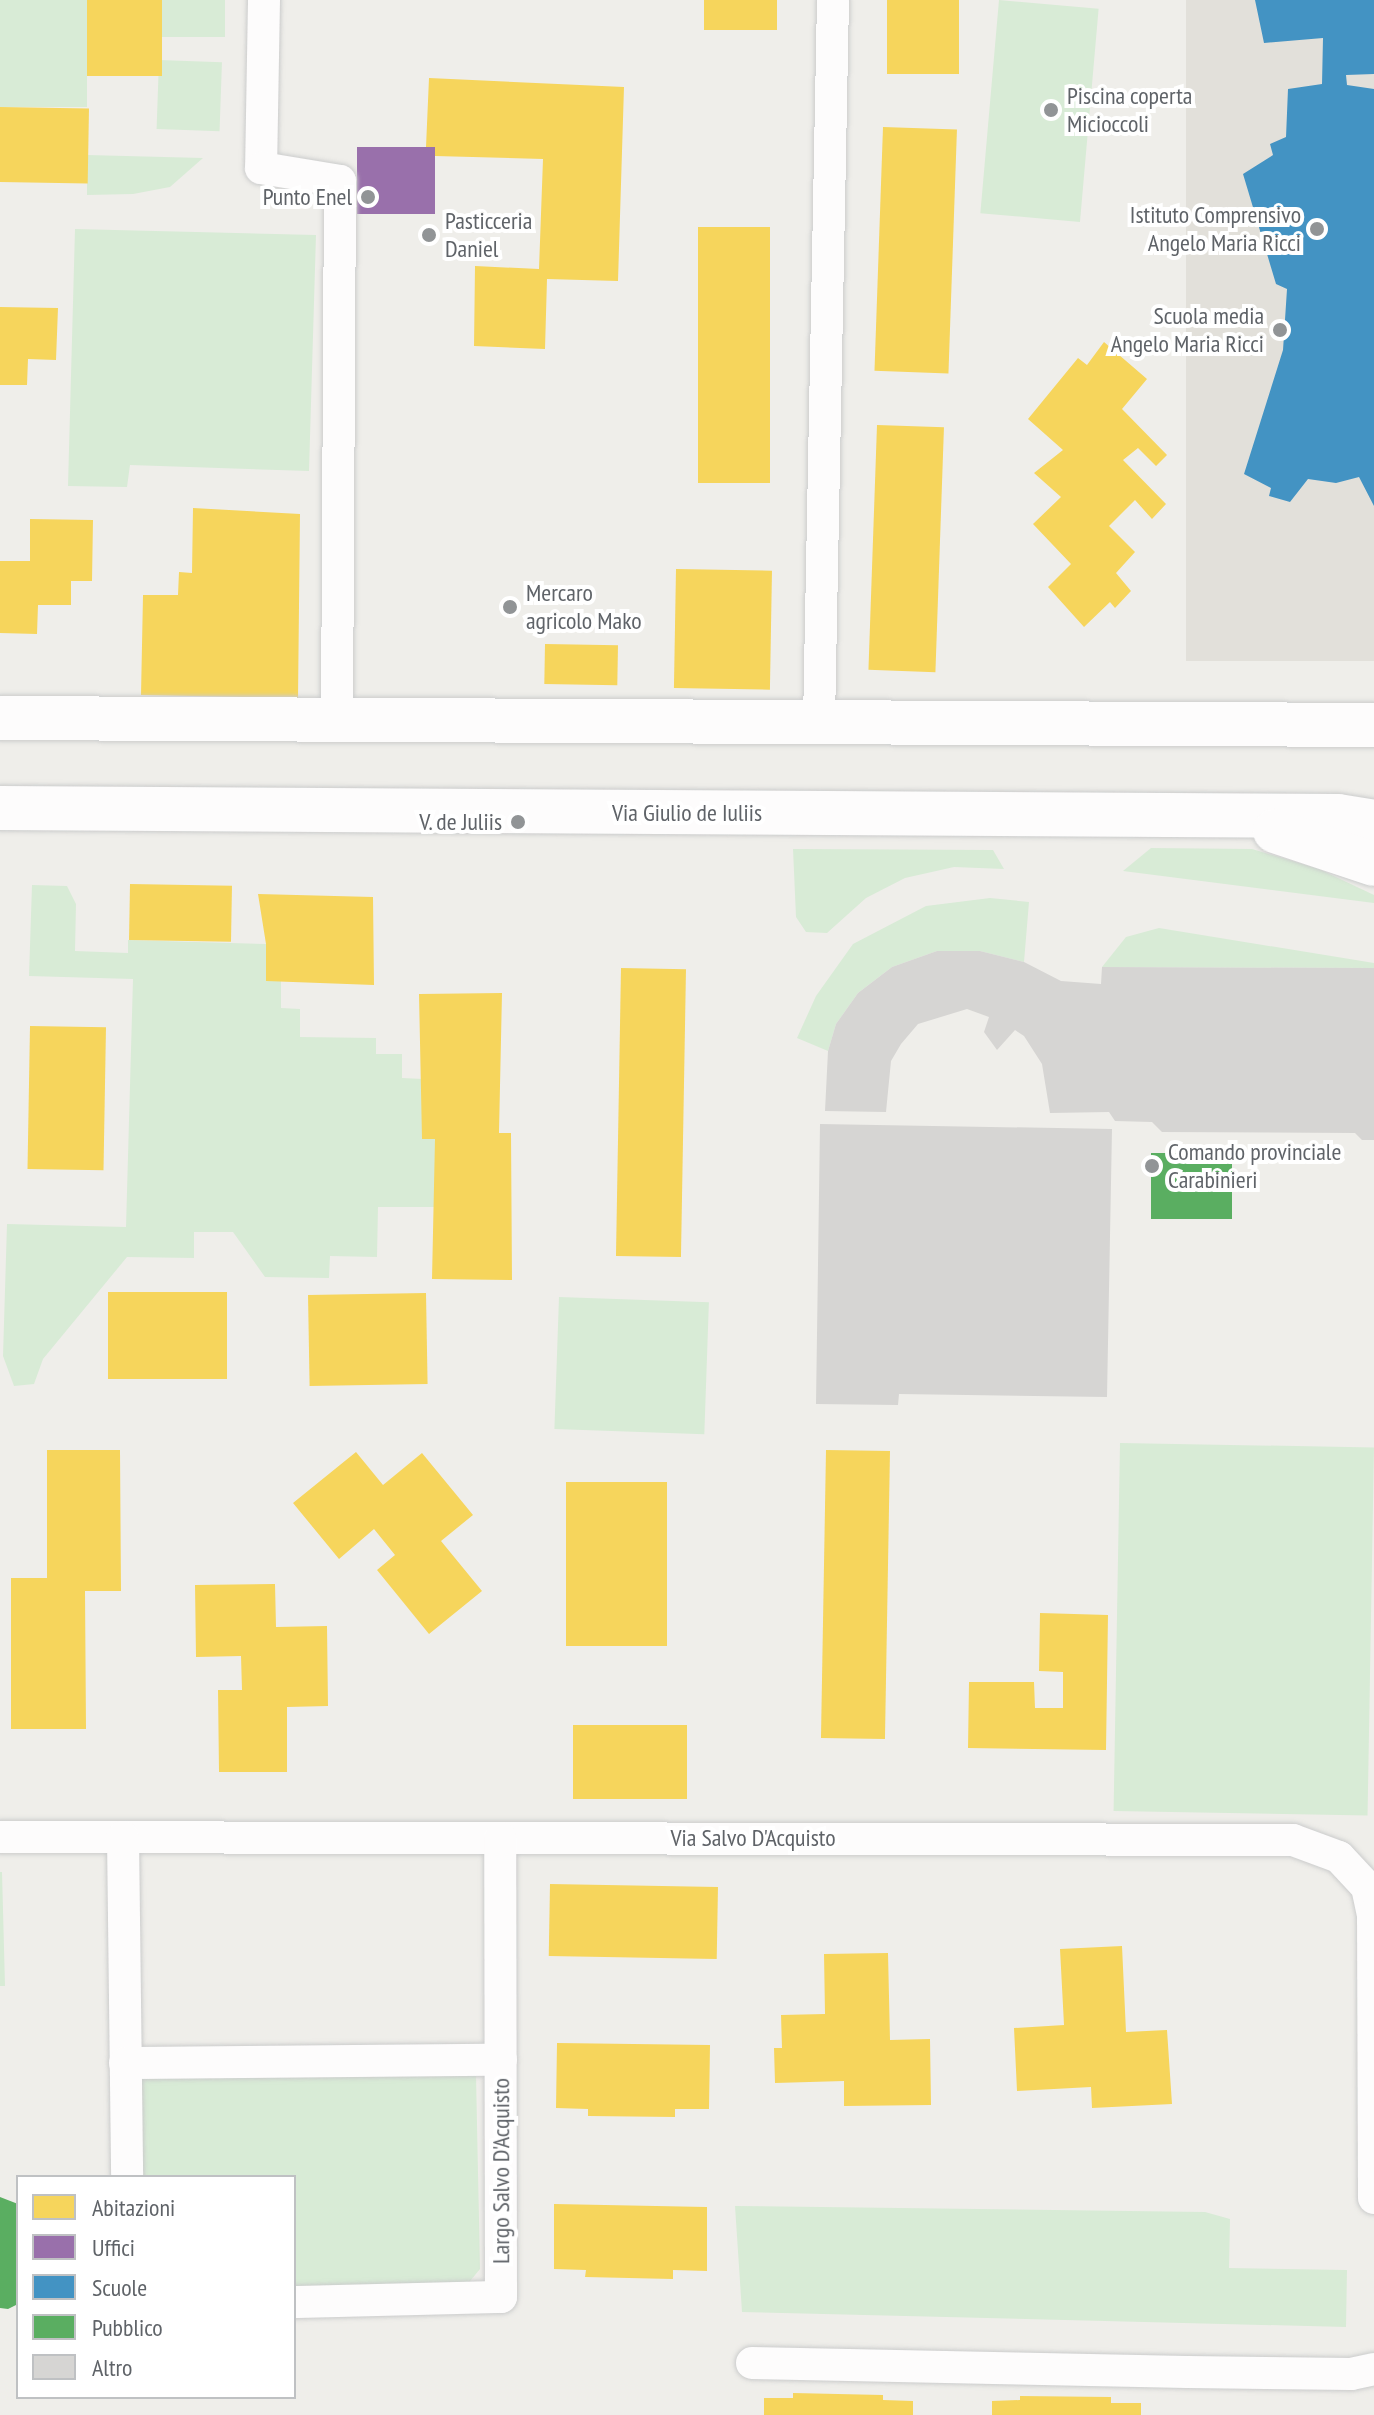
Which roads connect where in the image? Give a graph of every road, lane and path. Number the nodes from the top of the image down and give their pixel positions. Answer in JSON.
{"nodes":[{"id":1,"x":264,"y":0,"type":"edge"},
{"id":2,"x":833,"y":0,"type":"edge"},
{"id":3,"x":0,"y":718,"type":"edge"},
{"id":4,"x":337,"y":719,"type":"junction"},
{"id":5,"x":819,"y":722,"type":"junction"},
{"id":6,"x":1374,"y":725,"type":"edge"},
{"id":7,"x":0,"y":808,"type":"edge"},
{"id":8,"x":1218,"y":817,"type":"junction"},
{"id":9,"x":1374,"y":822,"type":"edge"},
{"id":10,"x":1374,"y":864,"type":"edge"},
{"id":11,"x":0,"y":1837,"type":"edge"},
{"id":12,"x":123,"y":1837,"type":"junction"},
{"id":13,"x":500,"y":1838,"type":"junction"},
{"id":14,"x":501,"y":2060,"type":"junction"},
{"id":15,"x":125,"y":2063,"type":"junction"},
{"id":16,"x":1373,"y":2097,"type":"edge"},
{"id":17,"x":127,"y":2175,"type":"edge"},
{"id":18,"x":1374,"y":2198,"type":"edge"},
{"id":19,"x":296,"y":2302,"type":"edge"},
{"id":20,"x":752,"y":2363,"type":"dead end"},
{"id":21,"x":1374,"y":2369,"type":"edge"}],
"edges":[{"from":1,"to":4,"type":"street"},
{"from":2,"to":5,"type":"street"},
{"from":3,"to":4,"type":"main road"},
{"from":4,"to":5,"type":"main road"},
{"from":5,"to":6,"type":"main road"},
{"from":7,"to":8,"type":"main road","name":"Via Giulio de Iuliis"},
{"from":8,"to":9,"type":"main road","name":"Via Giulio de Iuliis"},
{"from":8,"to":10,"type":"main road"},
{"from":11,"to":12,"type":"street","name":"Via Salvo D'Acquisto"},
{"from":12,"to":13,"type":"street","name":"Via Salvo D'Acquisto"},
{"from":12,"to":15,"type":"street"},
{"from":13,"to":14,"type":"street","name":"Largo Salvo D'Acquisto"},
{"from":13,"to":16,"type":"street","name":"Via Salvo D'Acquisto"},
{"from":14,"to":15,"type":"street"},
{"from":14,"to":19,"type":"street","name":"Largo Salvo D'Acquisto"},
{"from":15,"to":17,"type":"street"},
{"from":16,"to":18,"type":"street"},
{"from":20,"to":21,"type":"street"}]}
